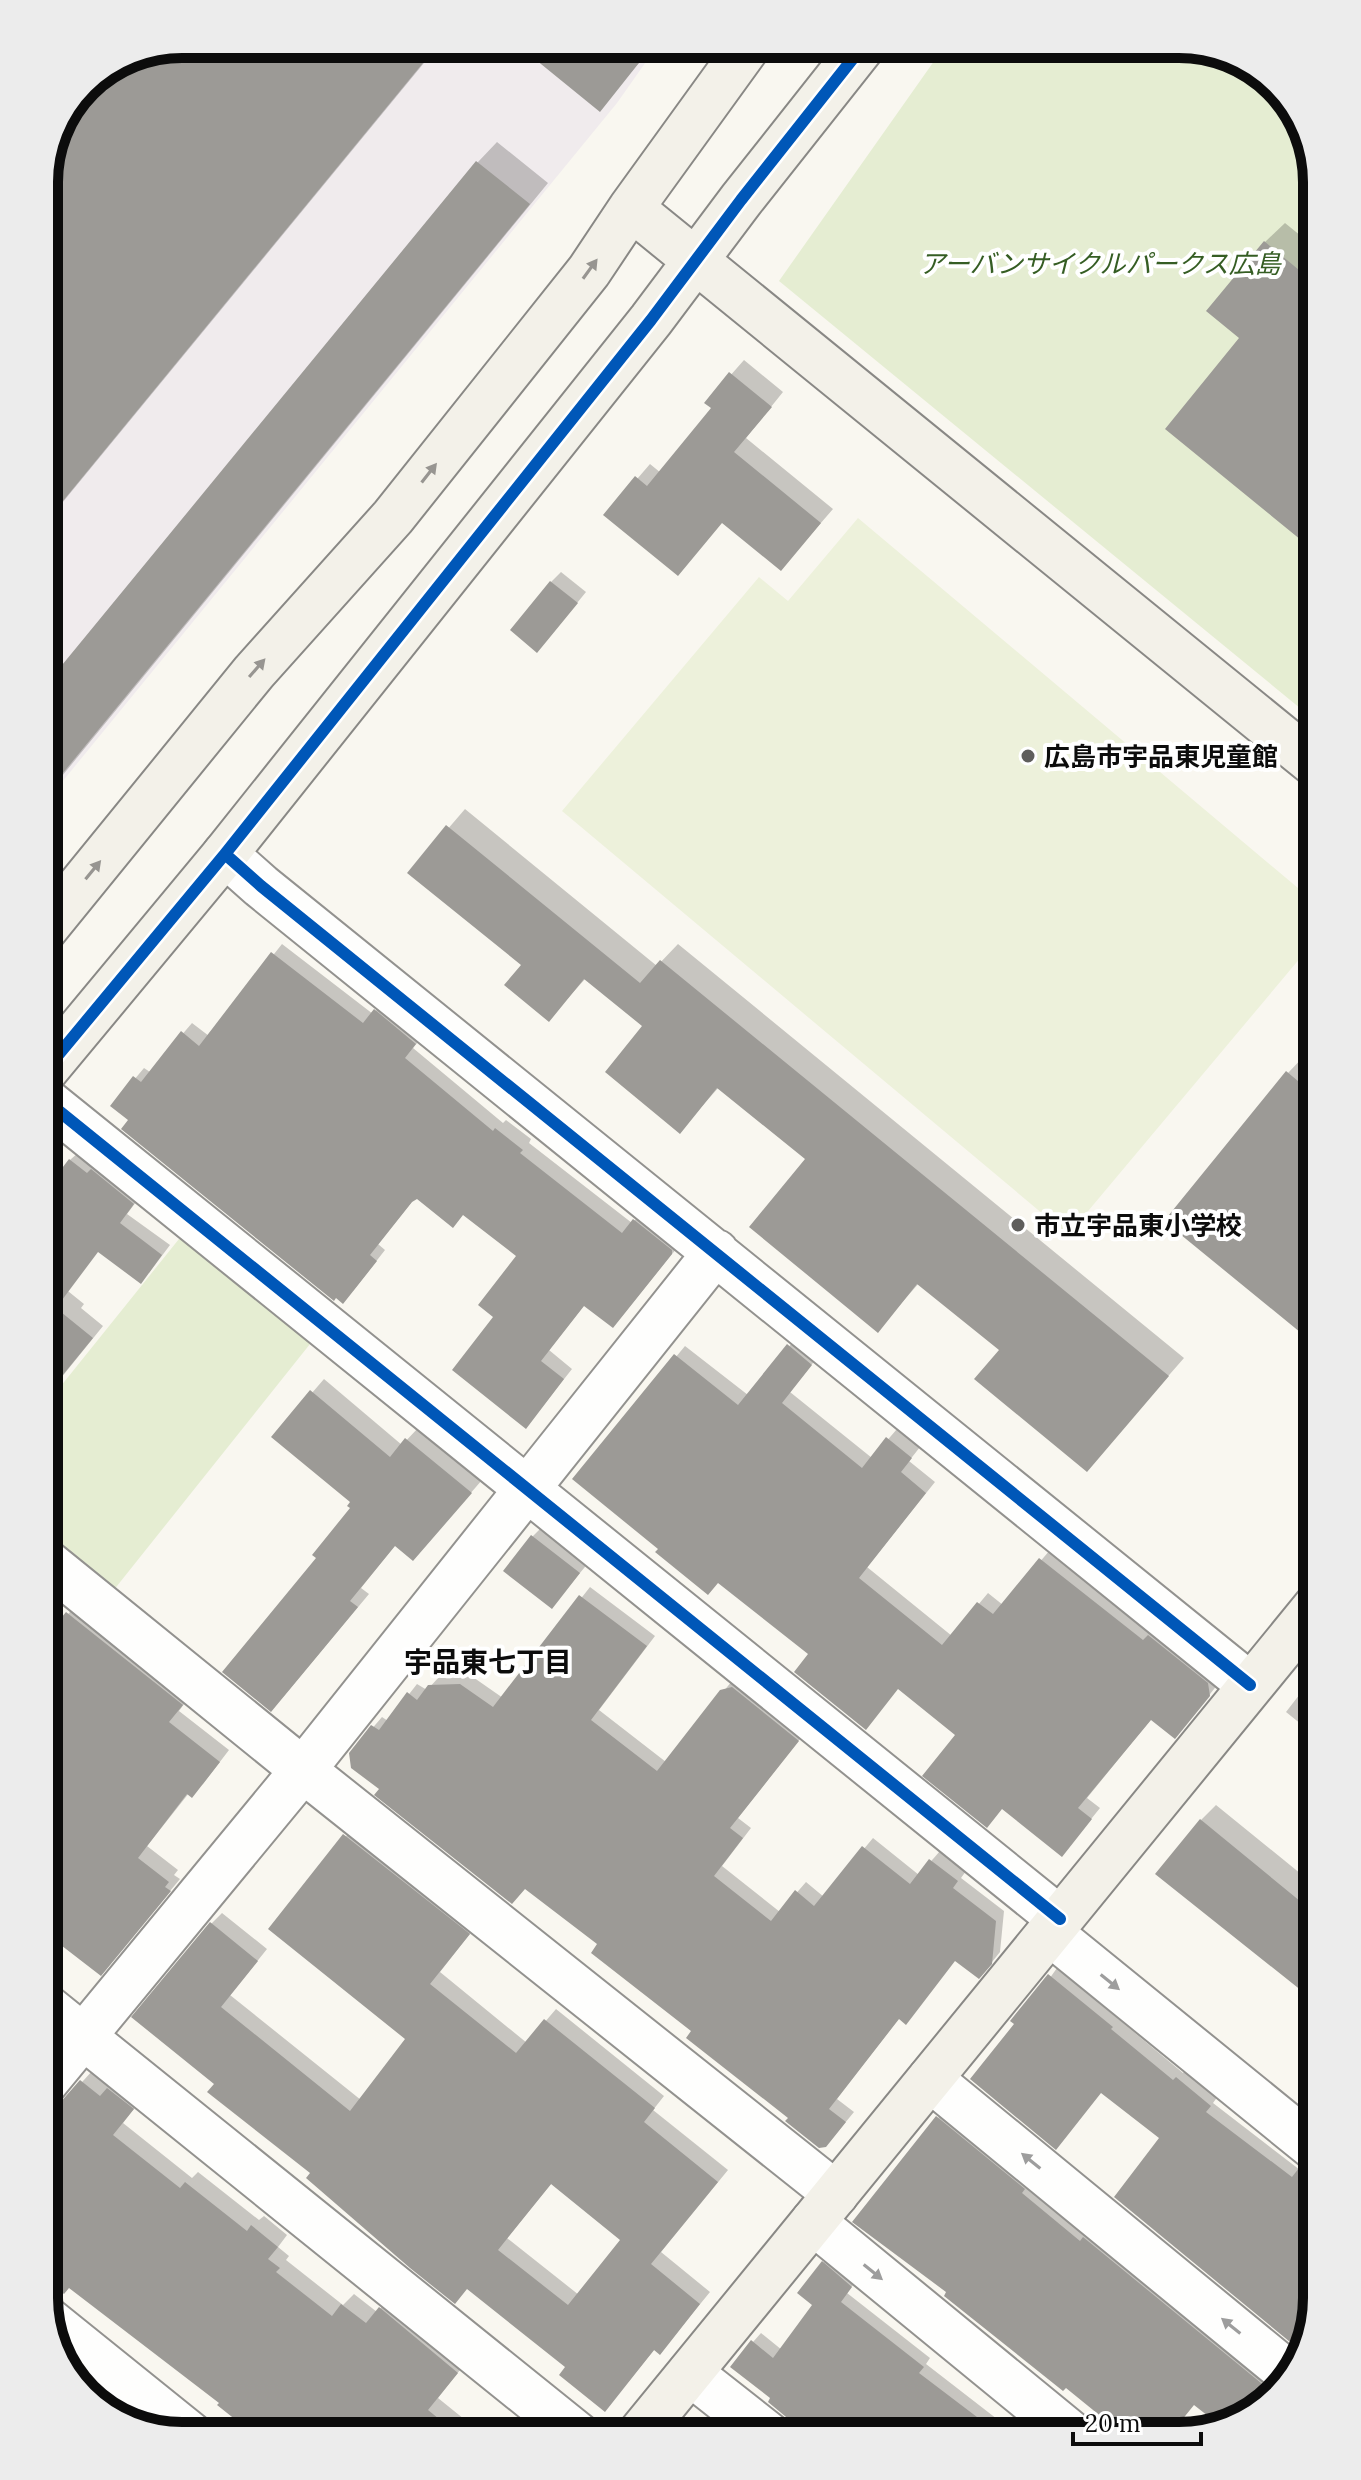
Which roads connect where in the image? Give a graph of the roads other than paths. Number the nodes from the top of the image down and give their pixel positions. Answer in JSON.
{"nodes":[{"id":1,"x":739,"y":58,"type":"edge"},
{"id":2,"x":853,"y":58,"type":"edge"},
{"id":3,"x":631,"y":208,"type":"junction"},
{"id":4,"x":696,"y":260,"type":"junction"},
{"id":5,"x":1303,"y":755,"type":"edge"},
{"id":6,"x":225,"y":854,"type":"junction"},
{"id":7,"x":58,"y":913,"type":"edge"},
{"id":8,"x":58,"y":1055,"type":"edge"},
{"id":9,"x":58,"y":1110,"type":"edge"},
{"id":10,"x":716,"y":1252,"type":"junction"},
{"id":11,"x":525,"y":1489,"type":"junction"},
{"id":12,"x":58,"y":1571,"type":"edge"},
{"id":13,"x":1303,"y":1622,"type":"edge"},
{"id":14,"x":1250,"y":1685,"type":"junction"},
{"id":15,"x":303,"y":1770,"type":"junction"},
{"id":16,"x":1055,"y":1926,"type":"junction"},
{"id":17,"x":58,"y":2016,"type":"edge"},
{"id":18,"x":83,"y":2037,"type":"junction"},
{"id":19,"x":58,"y":2067,"type":"edge"},
{"id":20,"x":930,"y":2079,"type":"junction"},
{"id":21,"x":1303,"y":2138,"type":"edge"},
{"id":22,"x":825,"y":2208,"type":"junction"},
{"id":23,"x":63,"y":2332,"type":"edge"},
{"id":24,"x":1282,"y":2367,"type":"edge"},
{"id":25,"x":690,"y":2373,"type":"junction"},
{"id":26,"x":175,"y":2422,"type":"edge"},
{"id":27,"x":562,"y":2422,"type":"edge"},
{"id":28,"x":650,"y":2422,"type":"edge"},
{"id":29,"x":752,"y":2422,"type":"edge"},
{"id":30,"x":1059,"y":2422,"type":"edge"}],
"edges":[{"from":1,"to":3,"type":"street"},
{"from":2,"to":4,"type":"street"},
{"from":3,"to":4,"type":"street"},
{"from":7,"to":3,"type":"street","one_way":true},
{"from":4,"to":5,"type":"street"},
{"from":4,"to":6,"type":"street"},
{"from":6,"to":8,"type":"street"},
{"from":6,"to":10,"type":"street"},
{"from":9,"to":11,"type":"street"},
{"from":10,"to":11,"type":"street"},
{"from":10,"to":14,"type":"street"},
{"from":11,"to":15,"type":"street"},
{"from":11,"to":16,"type":"street"},
{"from":12,"to":15,"type":"street"},
{"from":13,"to":14,"type":"street"},
{"from":14,"to":16,"type":"street"},
{"from":15,"to":18,"type":"street"},
{"from":15,"to":22,"type":"street"},
{"from":16,"to":20,"type":"street"},
{"from":16,"to":21,"type":"street","one_way":true},
{"from":17,"to":18,"type":"street"},
{"from":18,"to":19,"type":"street"},
{"from":18,"to":27,"type":"street"},
{"from":20,"to":22,"type":"street"},
{"from":24,"to":20,"type":"street","one_way":true},
{"from":22,"to":25,"type":"street"},
{"from":22,"to":30,"type":"street","one_way":true},
{"from":23,"to":26,"type":"street"},
{"from":25,"to":28,"type":"street"},
{"from":25,"to":29,"type":"street"}]}
